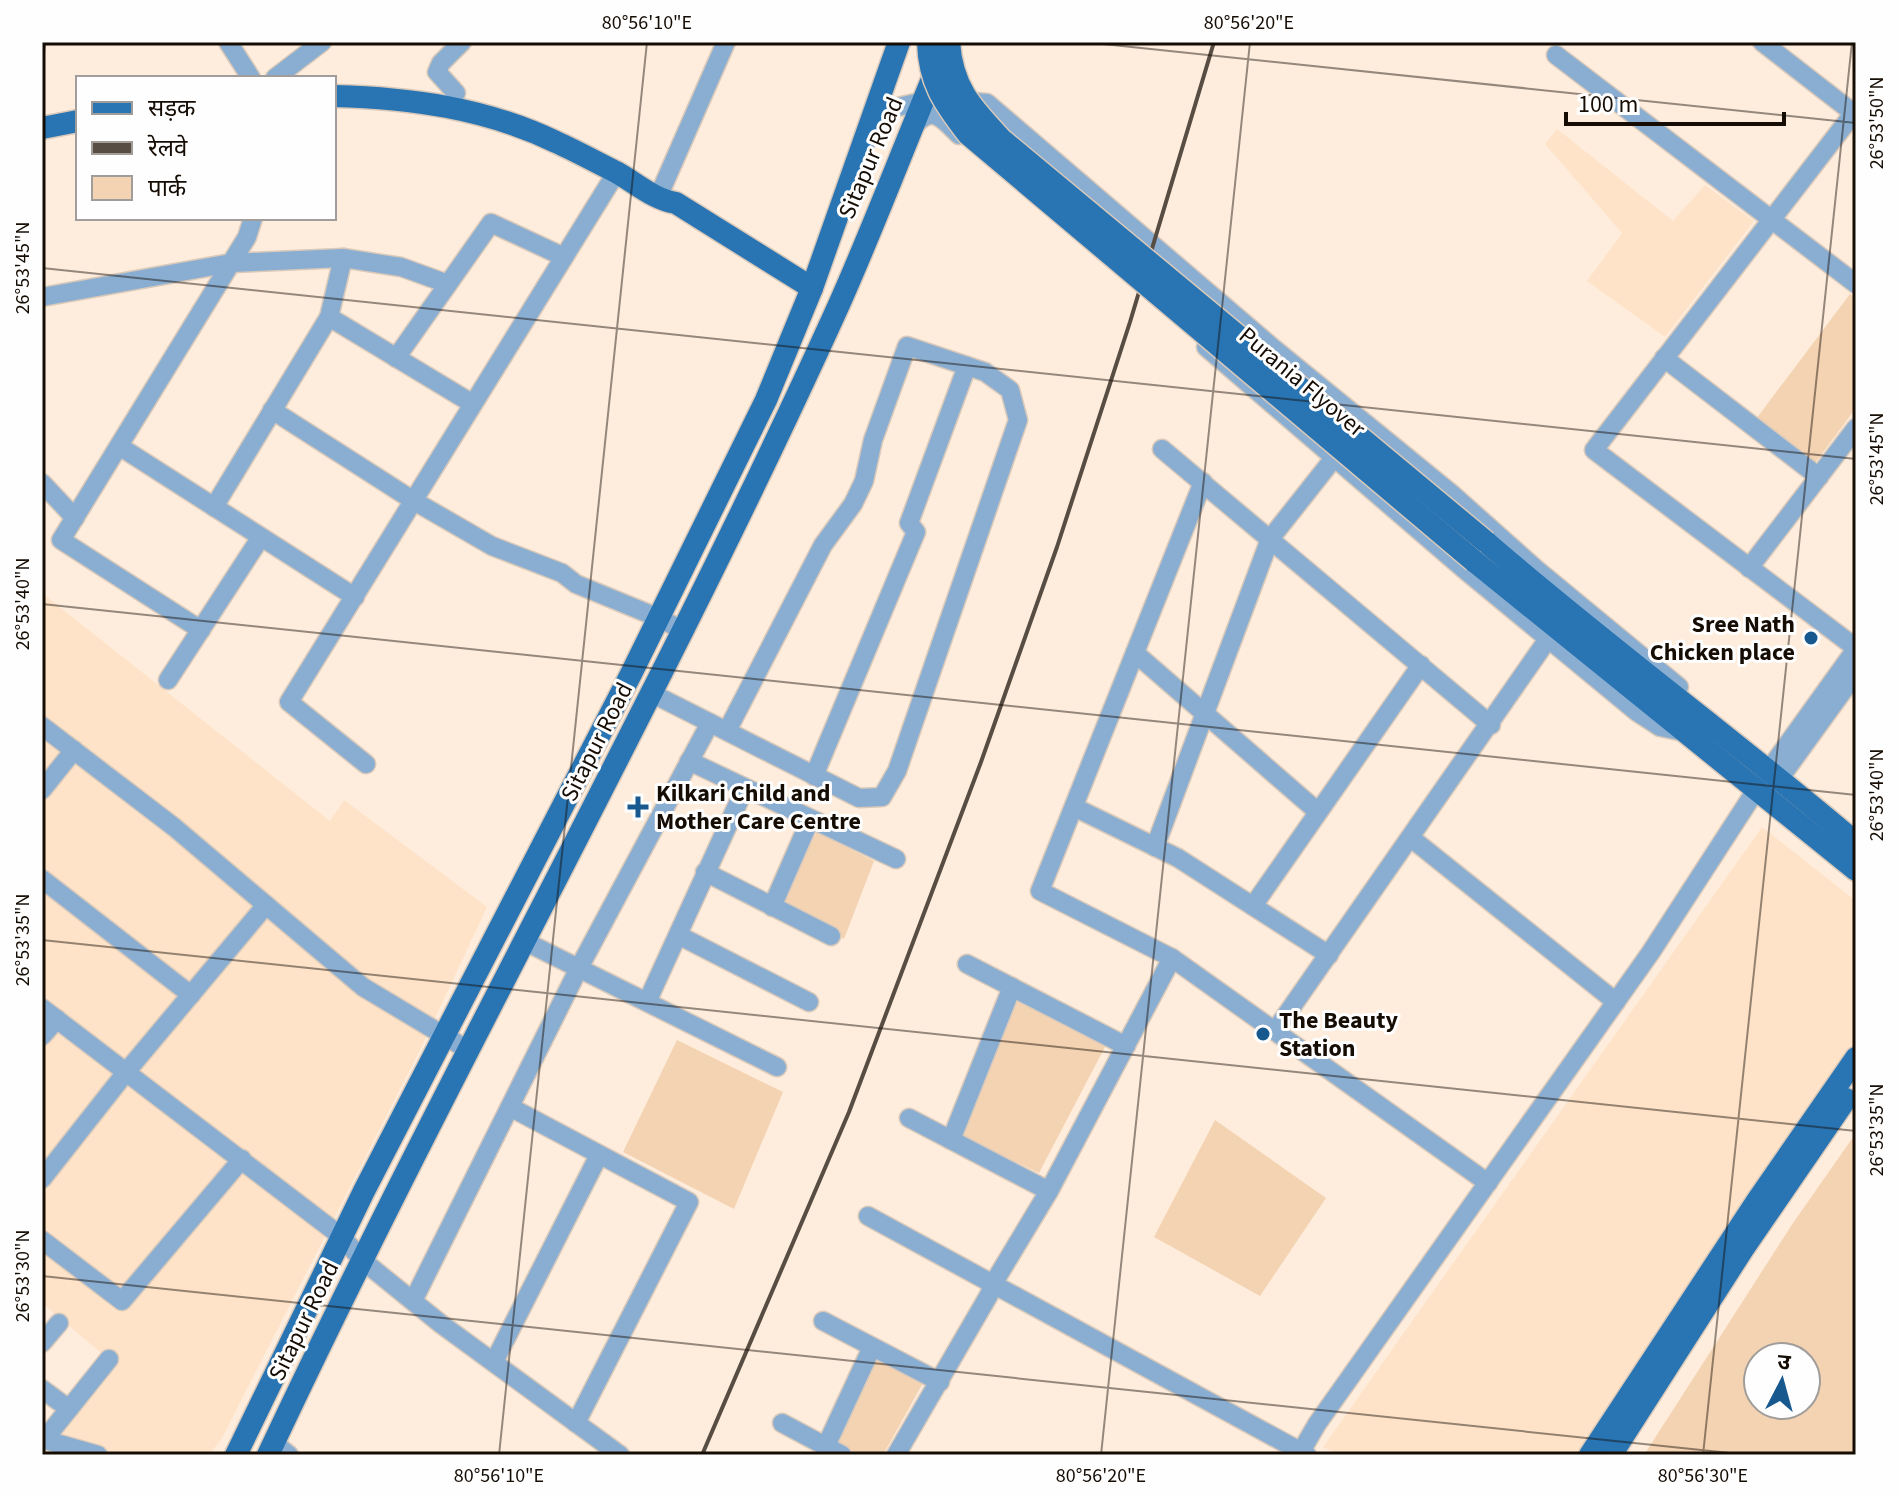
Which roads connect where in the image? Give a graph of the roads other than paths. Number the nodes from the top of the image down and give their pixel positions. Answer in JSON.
{"nodes":[{"id":1,"x":228,"y":42,"type":"edge"},
{"id":2,"x":322,"y":42,"type":"edge"},
{"id":3,"x":462,"y":42,"type":"edge"},
{"id":4,"x":726,"y":42,"type":"edge"},
{"id":5,"x":899,"y":42,"type":"edge"},
{"id":6,"x":928,"y":42,"type":"edge"},
{"id":7,"x":948,"y":42,"type":"edge"},
{"id":8,"x":1762,"y":42,"type":"edge"},
{"id":9,"x":1556,"y":55,"type":"dead end"},
{"id":10,"x":250,"y":76,"type":"edge"},
{"id":11,"x":278,"y":76,"type":"edge"},
{"id":12,"x":336,"y":84,"type":"edge"},
{"id":13,"x":456,"y":93,"type":"junction"},
{"id":14,"x":336,"y":96,"type":"edge"},
{"id":15,"x":922,"y":102,"type":"junction"},
{"id":16,"x":876,"y":112,"type":"junction"},
{"id":17,"x":1855,"y":113,"type":"edge"},
{"id":18,"x":76,"y":121,"type":"edge"},
{"id":19,"x":42,"y":128,"type":"edge"},
{"id":20,"x":910,"y":131,"type":"junction"},
{"id":21,"x":76,"y":136,"type":"edge"},
{"id":22,"x":42,"y":143,"type":"edge"},
{"id":23,"x":616,"y":173,"type":"junction"},
{"id":24,"x":669,"y":194,"type":"junction"},
{"id":25,"x":252,"y":220,"type":"edge"},
{"id":26,"x":1771,"y":220,"type":"junction"},
{"id":27,"x":564,"y":257,"type":"junction"},
{"id":28,"x":343,"y":258,"type":"junction"},
{"id":29,"x":231,"y":263,"type":"junction"},
{"id":30,"x":448,"y":284,"type":"junction"},
{"id":31,"x":1856,"y":284,"type":"edge"},
{"id":32,"x":812,"y":288,"type":"junction"},
{"id":33,"x":42,"y":297,"type":"edge"},
{"id":34,"x":329,"y":317,"type":"junction"},
{"id":35,"x":1249,"y":327,"type":"junction"},
{"id":36,"x":396,"y":358,"type":"junction"},
{"id":37,"x":1664,"y":358,"type":"junction"},
{"id":38,"x":1222,"y":362,"type":"junction"},
{"id":39,"x":967,"y":366,"type":"junction"},
{"id":40,"x":473,"y":404,"type":"junction"},
{"id":41,"x":272,"y":410,"type":"junction"},
{"id":42,"x":1856,"y":428,"type":"edge"},
{"id":43,"x":119,"y":446,"type":"junction"},
{"id":44,"x":1162,"y":449,"type":"dead end"},
{"id":45,"x":1334,"y":458,"type":"junction"},
{"id":46,"x":1819,"y":477,"type":"junction"},
{"id":47,"x":1203,"y":482,"type":"junction"},
{"id":48,"x":42,"y":483,"type":"edge"},
{"id":49,"x":414,"y":501,"type":"junction"},
{"id":50,"x":214,"y":507,"type":"junction"},
{"id":51,"x":75,"y":518,"type":"junction"},
{"id":52,"x":261,"y":537,"type":"junction"},
{"id":53,"x":1270,"y":539,"type":"junction"},
{"id":54,"x":1480,"y":552,"type":"junction"},
{"id":55,"x":1749,"y":568,"type":"junction"},
{"id":56,"x":355,"y":597,"type":"junction"},
{"id":57,"x":659,"y":618,"type":"junction"},
{"id":58,"x":201,"y":630,"type":"junction"},
{"id":59,"x":682,"y":630,"type":"junction"},
{"id":60,"x":1548,"y":639,"type":"junction"},
{"id":61,"x":1856,"y":648,"type":"edge"},
{"id":62,"x":1135,"y":653,"type":"junction"},
{"id":63,"x":1421,"y":665,"type":"junction"},
{"id":64,"x":1856,"y":673,"type":"edge"},
{"id":65,"x":168,"y":680,"type":"dead end"},
{"id":66,"x":651,"y":693,"type":"junction"},
{"id":67,"x":1205,"y":713,"type":"junction"},
{"id":68,"x":1691,"y":724,"type":"junction"},
{"id":69,"x":1491,"y":725,"type":"junction"},
{"id":70,"x":42,"y":726,"type":"edge"},
{"id":71,"x":718,"y":727,"type":"junction"},
{"id":72,"x":74,"y":750,"type":"junction"},
{"id":73,"x":689,"y":761,"type":"junction"},
{"id":74,"x":366,"y":764,"type":"dead end"},
{"id":75,"x":814,"y":776,"type":"junction"},
{"id":76,"x":1769,"y":779,"type":"junction"},
{"id":77,"x":745,"y":788,"type":"junction"},
{"id":78,"x":42,"y":790,"type":"edge"},
{"id":79,"x":1074,"y":807,"type":"junction"},
{"id":80,"x":1318,"y":812,"type":"junction"},
{"id":81,"x":810,"y":820,"type":"junction"},
{"id":82,"x":1411,"y":838,"type":"junction"},
{"id":83,"x":1856,"y":843,"type":"edge"},
{"id":84,"x":1155,"y":847,"type":"junction"},
{"id":85,"x":896,"y":859,"type":"dead end"},
{"id":86,"x":1856,"y":870,"type":"edge"},
{"id":87,"x":705,"y":872,"type":"junction"},
{"id":88,"x":42,"y":879,"type":"edge"},
{"id":89,"x":266,"y":905,"type":"junction"},
{"id":90,"x":1253,"y":906,"type":"junction"},
{"id":91,"x":772,"y":907,"type":"junction"},
{"id":92,"x":678,"y":935,"type":"junction"},
{"id":93,"x":831,"y":936,"type":"dead end"},
{"id":94,"x":524,"y":941,"type":"junction"},
{"id":95,"x":1329,"y":955,"type":"junction"},
{"id":96,"x":1172,"y":958,"type":"junction"},
{"id":97,"x":967,"y":964,"type":"dead end"},
{"id":98,"x":579,"y":968,"type":"junction"},
{"id":99,"x":1012,"y":987,"type":"junction"},
{"id":100,"x":191,"y":995,"type":"junction"},
{"id":101,"x":647,"y":1002,"type":"junction"},
{"id":102,"x":809,"y":1002,"type":"dead end"},
{"id":103,"x":1616,"y":1002,"type":"junction"},
{"id":104,"x":49,"y":1013,"type":"edge"},
{"id":105,"x":1275,"y":1031,"type":"junction"},
{"id":106,"x":42,"y":1036,"type":"edge"},
{"id":107,"x":445,"y":1037,"type":"junction"},
{"id":108,"x":1126,"y":1046,"type":"junction"},
{"id":109,"x":468,"y":1050,"type":"junction"},
{"id":110,"x":1856,"y":1058,"type":"edge"},
{"id":111,"x":777,"y":1067,"type":"dead end"},
{"id":112,"x":127,"y":1071,"type":"junction"},
{"id":113,"x":1856,"y":1085,"type":"edge"},
{"id":114,"x":510,"y":1107,"type":"junction"},
{"id":115,"x":909,"y":1118,"type":"dead end"},
{"id":116,"x":951,"y":1140,"type":"junction"},
{"id":117,"x":599,"y":1155,"type":"junction"},
{"id":118,"x":242,"y":1159,"type":"junction"},
{"id":119,"x":42,"y":1179,"type":"edge"},
{"id":120,"x":1488,"y":1183,"type":"junction"},
{"id":121,"x":1049,"y":1191,"type":"junction"},
{"id":122,"x":868,"y":1216,"type":"dead end"},
{"id":123,"x":342,"y":1237,"type":"junction"},
{"id":124,"x":42,"y":1240,"type":"edge"},
{"id":125,"x":362,"y":1260,"type":"junction"},
{"id":126,"x":993,"y":1284,"type":"junction"},
{"id":127,"x":413,"y":1301,"type":"junction"},
{"id":128,"x":823,"y":1321,"type":"dead end"},
{"id":129,"x":59,"y":1323,"type":"dead end"},
{"id":130,"x":42,"y":1343,"type":"edge"},
{"id":131,"x":872,"y":1347,"type":"junction"},
{"id":132,"x":109,"y":1359,"type":"dead end"},
{"id":133,"x":494,"y":1362,"type":"junction"},
{"id":134,"x":940,"y":1382,"type":"junction"},
{"id":135,"x":42,"y":1389,"type":"edge"},
{"id":136,"x":69,"y":1409,"type":"junction"},
{"id":137,"x":576,"y":1423,"type":"junction"},
{"id":138,"x":782,"y":1423,"type":"dead end"},
{"id":139,"x":43,"y":1440,"type":"edge"},
{"id":140,"x":277,"y":1451,"type":"edge"},
{"id":141,"x":834,"y":1451,"type":"edge"},
{"id":142,"x":1303,"y":1454,"type":"edge"},
{"id":143,"x":98,"y":1455,"type":"edge"},
{"id":144,"x":236,"y":1455,"type":"edge"},
{"id":145,"x":620,"y":1455,"type":"edge"},
{"id":146,"x":896,"y":1455,"type":"edge"},
{"id":147,"x":1590,"y":1455,"type":"edge"},
{"id":148,"x":1611,"y":1455,"type":"edge"}],
"edges":[{"from":1,"to":10,"type":"street"},
{"from":2,"to":11,"type":"street"},
{"from":3,"to":13,"type":"street"},
{"from":4,"to":24,"type":"street"},
{"from":5,"to":16,"type":"main road","name":"Sitapur Road"},
{"from":6,"to":54,"type":"main road","name":"Purania Flyover","bridge":true},
{"from":7,"to":15,"type":"main road","name":"Sitapur Road"},
{"from":7,"to":54,"type":"main road","name":"Purania Flyover","bridge":true},
{"from":8,"to":17,"type":"street"},
{"from":9,"to":26,"type":"street"},
{"from":12,"to":13,"type":"main road"},
{"from":13,"to":24,"type":"main road"},
{"from":14,"to":23,"type":"main road"},
{"from":15,"to":16,"type":"street"},
{"from":15,"to":20,"type":"main road","name":"Sitapur Road"},
{"from":15,"to":35,"type":"street"},
{"from":16,"to":32,"type":"main road","name":"Sitapur Road"},
{"from":17,"to":26,"type":"street"},
{"from":18,"to":19,"type":"main road"},
{"from":20,"to":38,"type":"street"},
{"from":20,"to":59,"type":"main road","name":"Sitapur Road"},
{"from":21,"to":22,"type":"main road"},
{"from":23,"to":24,"type":"main road"},
{"from":23,"to":27,"type":"street"},
{"from":24,"to":32,"type":"main road"},
{"from":25,"to":29,"type":"street"},
{"from":26,"to":31,"type":"street"},
{"from":26,"to":37,"type":"street"},
{"from":27,"to":30,"type":"street"},
{"from":27,"to":40,"type":"street"},
{"from":28,"to":29,"type":"street"},
{"from":28,"to":30,"type":"street"},
{"from":28,"to":34,"type":"street"},
{"from":29,"to":33,"type":"street"},
{"from":29,"to":43,"type":"street"},
{"from":30,"to":36,"type":"street"},
{"from":32,"to":57,"type":"main road","name":"Sitapur Road"},
{"from":34,"to":36,"type":"street"},
{"from":34,"to":41,"type":"street"},
{"from":35,"to":38,"type":"street"},
{"from":35,"to":68,"type":"street"},
{"from":36,"to":40,"type":"street"},
{"from":37,"to":46,"type":"street"},
{"from":37,"to":55,"type":"street"},
{"from":38,"to":45,"type":"street"},
{"from":39,"to":71,"type":"street"},
{"from":39,"to":75,"type":"street"},
{"from":39,"to":75,"type":"street"},
{"from":40,"to":49,"type":"street"},
{"from":41,"to":49,"type":"street"},
{"from":41,"to":50,"type":"street"},
{"from":42,"to":46,"type":"street"},
{"from":43,"to":50,"type":"street"},
{"from":43,"to":51,"type":"street"},
{"from":44,"to":47,"type":"street"},
{"from":45,"to":53,"type":"street"},
{"from":45,"to":60,"type":"street"},
{"from":46,"to":55,"type":"street"},
{"from":47,"to":53,"type":"street"},
{"from":47,"to":62,"type":"street"},
{"from":48,"to":51,"type":"street"},
{"from":49,"to":56,"type":"street"},
{"from":49,"to":57,"type":"street"},
{"from":50,"to":52,"type":"street"},
{"from":51,"to":58,"type":"street"},
{"from":52,"to":56,"type":"street"},
{"from":52,"to":58,"type":"street"},
{"from":53,"to":63,"type":"street"},
{"from":53,"to":67,"type":"street"},
{"from":54,"to":68,"type":"main road","name":"Purania Flyover"},
{"from":55,"to":61,"type":"street"},
{"from":56,"to":74,"type":"street"},
{"from":57,"to":59,"type":"street"},
{"from":57,"to":107,"type":"main road","name":"Sitapur Road"},
{"from":58,"to":65,"type":"street"},
{"from":59,"to":66,"type":"main road","name":"Sitapur Road"},
{"from":60,"to":68,"type":"street"},
{"from":60,"to":69,"type":"street"},
{"from":61,"to":76,"type":"street"},
{"from":62,"to":67,"type":"street"},
{"from":62,"to":79,"type":"street"},
{"from":63,"to":69,"type":"street"},
{"from":63,"to":80,"type":"street"},
{"from":64,"to":76,"type":"street"},
{"from":66,"to":71,"type":"street"},
{"from":66,"to":94,"type":"main road","name":"Sitapur Road"},
{"from":67,"to":80,"type":"street"},
{"from":67,"to":84,"type":"street"},
{"from":68,"to":76,"type":"main road","name":"Purania Flyover"},
{"from":69,"to":82,"type":"street"},
{"from":70,"to":72,"type":"street"},
{"from":71,"to":73,"type":"street"},
{"from":71,"to":75,"type":"street"},
{"from":72,"to":78,"type":"street"},
{"from":72,"to":89,"type":"street"},
{"from":73,"to":77,"type":"street"},
{"from":73,"to":98,"type":"street"},
{"from":76,"to":83,"type":"main road"},
{"from":76,"to":86,"type":"main road"},
{"from":76,"to":103,"type":"street"},
{"from":77,"to":81,"type":"street"},
{"from":77,"to":87,"type":"street"},
{"from":79,"to":84,"type":"street"},
{"from":79,"to":96,"type":"street"},
{"from":80,"to":90,"type":"street"},
{"from":81,"to":85,"type":"street"},
{"from":81,"to":91,"type":"street"},
{"from":82,"to":95,"type":"street"},
{"from":82,"to":103,"type":"street"},
{"from":84,"to":90,"type":"street"},
{"from":87,"to":91,"type":"street"},
{"from":87,"to":92,"type":"street"},
{"from":88,"to":100,"type":"street"},
{"from":89,"to":100,"type":"street"},
{"from":89,"to":107,"type":"street"},
{"from":90,"to":95,"type":"street"},
{"from":91,"to":93,"type":"street"},
{"from":92,"to":101,"type":"street"},
{"from":92,"to":102,"type":"street"},
{"from":94,"to":98,"type":"street"},
{"from":94,"to":109,"type":"main road","name":"Sitapur Road"},
{"from":95,"to":105,"type":"street"},
{"from":96,"to":105,"type":"street"},
{"from":96,"to":108,"type":"street"},
{"from":97,"to":99,"type":"street"},
{"from":98,"to":101,"type":"street"},
{"from":98,"to":114,"type":"street"},
{"from":99,"to":108,"type":"street"},
{"from":99,"to":116,"type":"street"},
{"from":100,"to":112,"type":"street"},
{"from":101,"to":111,"type":"street"},
{"from":103,"to":120,"type":"street"},
{"from":104,"to":106,"type":"street"},
{"from":104,"to":112,"type":"street"},
{"from":105,"to":120,"type":"street"},
{"from":107,"to":109,"type":"street"},
{"from":107,"to":123,"type":"main road","name":"Sitapur Road"},
{"from":108,"to":121,"type":"street"},
{"from":109,"to":125,"type":"main road","name":"Sitapur Road"},
{"from":110,"to":147,"type":"main road"},
{"from":112,"to":118,"type":"street"},
{"from":112,"to":119,"type":"street"},
{"from":113,"to":148,"type":"main road"},
{"from":114,"to":117,"type":"street"},
{"from":114,"to":127,"type":"street"},
{"from":115,"to":116,"type":"street"},
{"from":116,"to":121,"type":"street"},
{"from":117,"to":133,"type":"street"},
{"from":117,"to":137,"type":"street"},
{"from":118,"to":123,"type":"street"},
{"from":118,"to":124,"type":"street"},
{"from":120,"to":142,"type":"street"},
{"from":121,"to":126,"type":"street"},
{"from":122,"to":126,"type":"street"},
{"from":123,"to":125,"type":"street"},
{"from":123,"to":144,"type":"main road","name":"Sitapur Road"},
{"from":125,"to":127,"type":"street"},
{"from":125,"to":140,"type":"main road","name":"Sitapur Road"},
{"from":126,"to":134,"type":"street"},
{"from":126,"to":142,"type":"street"},
{"from":127,"to":133,"type":"street"},
{"from":128,"to":131,"type":"street"},
{"from":129,"to":130,"type":"street"},
{"from":131,"to":134,"type":"street"},
{"from":131,"to":141,"type":"street"},
{"from":132,"to":136,"type":"street"},
{"from":133,"to":137,"type":"street"},
{"from":134,"to":146,"type":"street"},
{"from":135,"to":136,"type":"street"},
{"from":136,"to":139,"type":"street"},
{"from":137,"to":145,"type":"street"},
{"from":138,"to":141,"type":"street"},
{"from":139,"to":143,"type":"street"}]}
